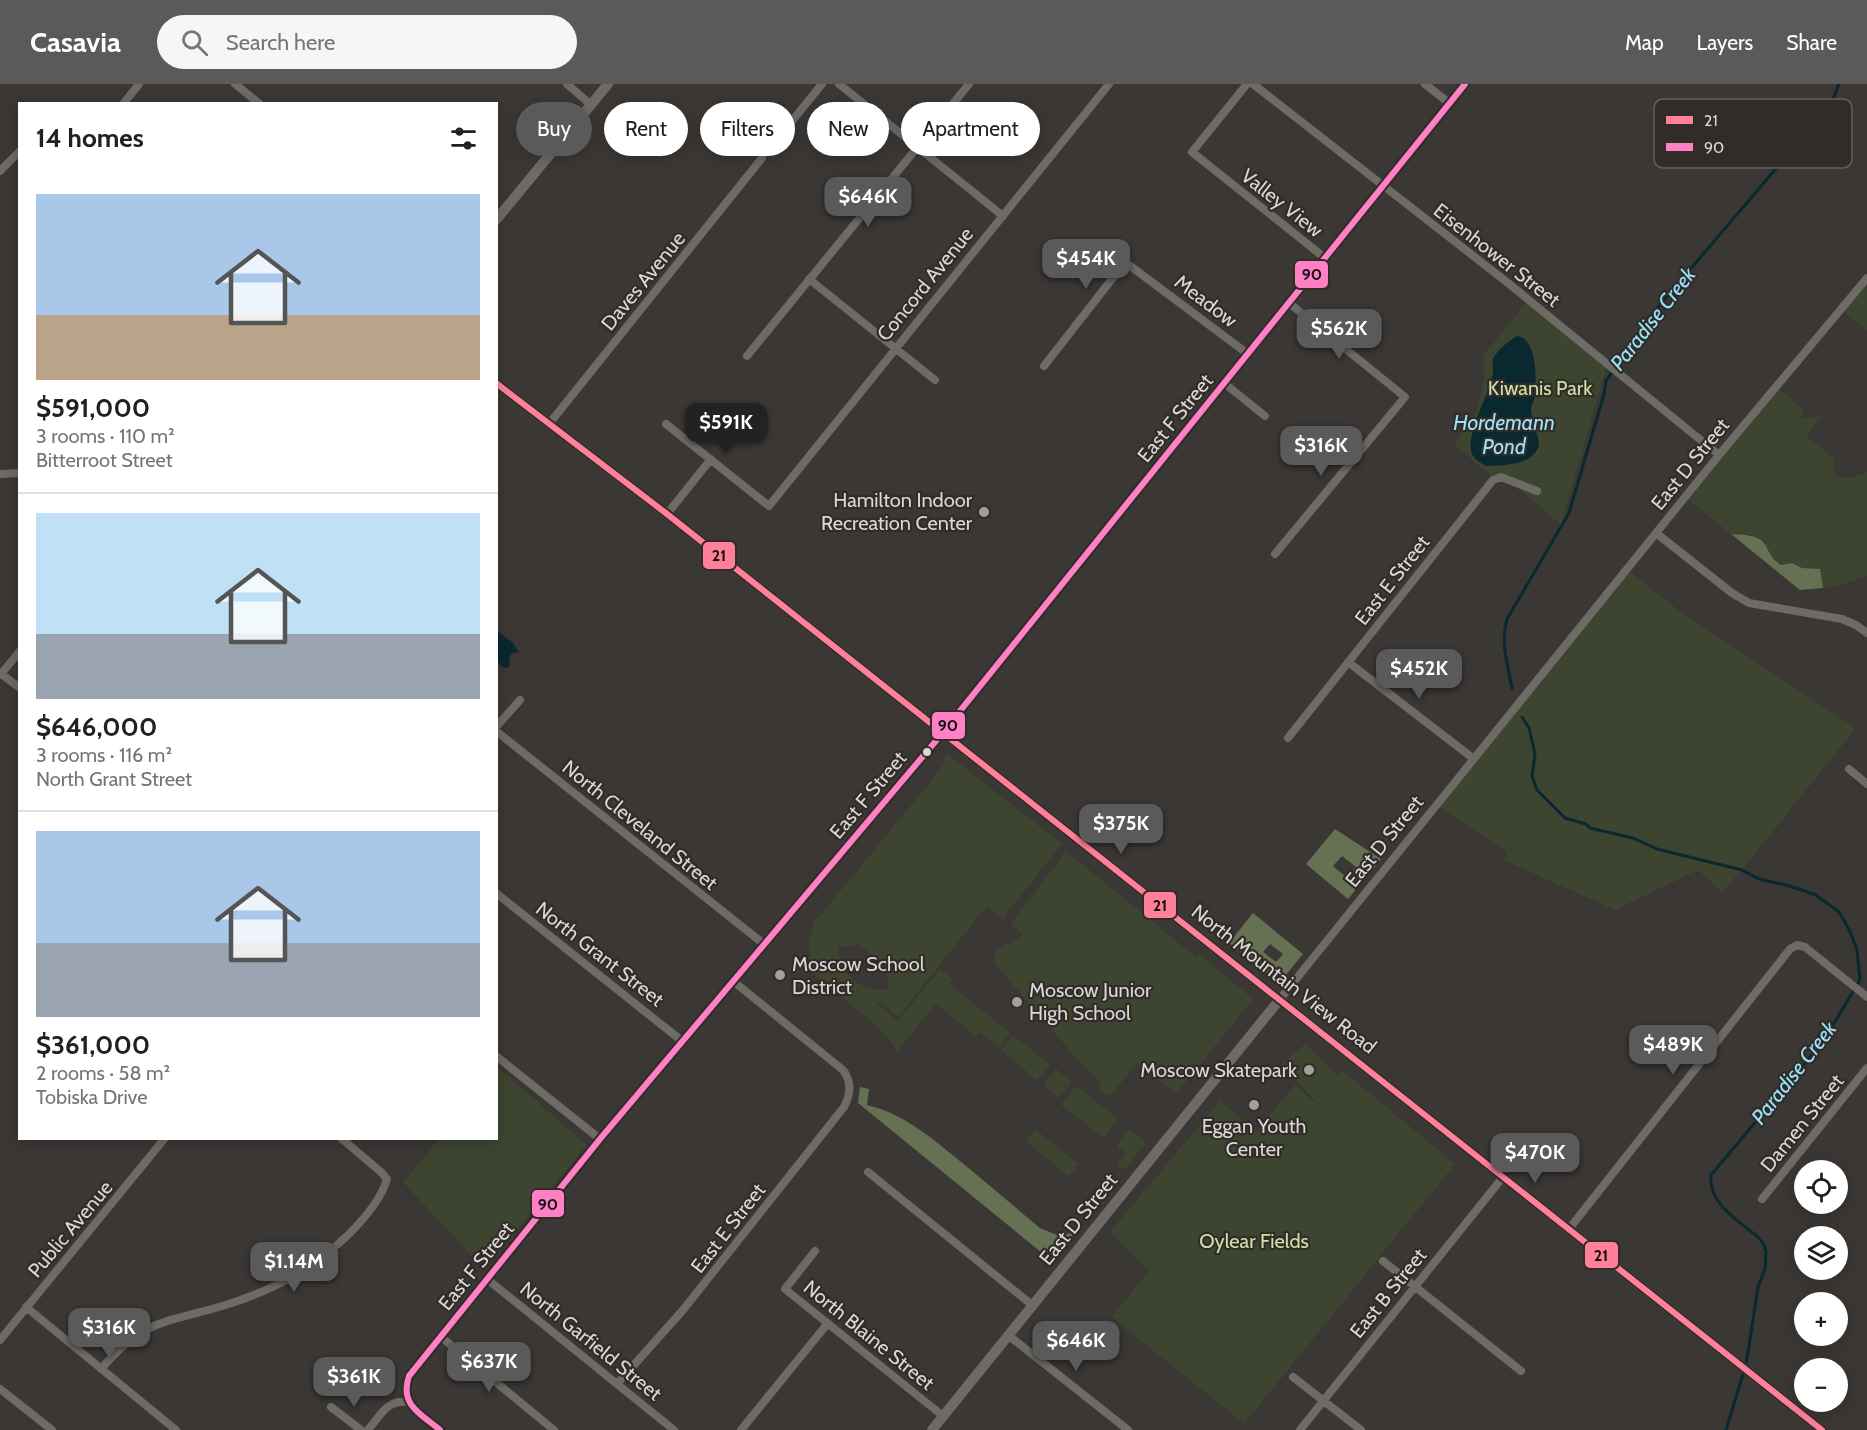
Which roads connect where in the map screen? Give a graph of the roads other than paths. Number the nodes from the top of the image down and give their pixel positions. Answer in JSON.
{"nodes":[{"id":1,"x":139,"y":84,"type":"edge"},
{"id":2,"x":235,"y":84,"type":"edge"},
{"id":3,"x":567,"y":84,"type":"edge"},
{"id":4,"x":608,"y":84,"type":"edge"},
{"id":5,"x":822,"y":84,"type":"edge"},
{"id":6,"x":839,"y":84,"type":"edge"},
{"id":7,"x":969,"y":84,"type":"edge"},
{"id":8,"x":1109,"y":84,"type":"edge"},
{"id":9,"x":1247,"y":84,"type":"edge"},
{"id":10,"x":1253,"y":84,"type":"edge"},
{"id":11,"x":1425,"y":84,"type":"edge"},
{"id":12,"x":1465,"y":84,"type":"edge"},
{"id":13,"x":125,"y":102,"type":"edge"},
{"id":14,"x":258,"y":102,"type":"edge"},
{"id":15,"x":588,"y":102,"type":"edge"},
{"id":16,"x":954,"y":102,"type":"edge"},
{"id":17,"x":1449,"y":103,"type":"junction"},
{"id":18,"x":592,"y":104,"type":"edge"},
{"id":19,"x":795,"y":117,"type":"edge"},
{"id":20,"x":901,"y":135,"type":"edge"},
{"id":21,"x":18,"y":153,"type":"edge"},
{"id":22,"x":549,"y":156,"type":"edge"},
{"id":23,"x":910,"y":156,"type":"edge"},
{"id":24,"x":927,"y":156,"type":"edge"},
{"id":25,"x":762,"y":158,"type":"dead end"},
{"id":26,"x":0,"y":171,"type":"edge"},
{"id":27,"x":1383,"y":186,"type":"junction"},
{"id":28,"x":1003,"y":216,"type":"junction"},
{"id":29,"x":498,"y":218,"type":"edge"},
{"id":30,"x":1325,"y":258,"type":"junction"},
{"id":31,"x":1867,"y":278,"type":"edge"},
{"id":32,"x":809,"y":279,"type":"junction"},
{"id":33,"x":1289,"y":303,"type":"junction"},
{"id":34,"x":895,"y":347,"type":"junction"},
{"id":35,"x":1248,"y":354,"type":"junction"},
{"id":36,"x":747,"y":356,"type":"dead end"},
{"id":37,"x":1044,"y":366,"type":"dead end"},
{"id":38,"x":935,"y":380,"type":"dead end"},
{"id":39,"x":1224,"y":383,"type":"junction"},
{"id":40,"x":498,"y":385,"type":"edge"},
{"id":41,"x":1266,"y":416,"type":"dead end"},
{"id":42,"x":549,"y":424,"type":"junction"},
{"id":43,"x":666,"y":424,"type":"dead end"},
{"id":44,"x":1719,"y":455,"type":"junction"},
{"id":45,"x":711,"y":459,"type":"junction"},
{"id":46,"x":18,"y":473,"type":"edge"},
{"id":47,"x":0,"y":474,"type":"edge"},
{"id":48,"x":1537,"y":491,"type":"dead end"},
{"id":49,"x":668,"y":514,"type":"junction"},
{"id":50,"x":1656,"y":533,"type":"junction"},
{"id":51,"x":1275,"y":554,"type":"dead end"},
{"id":52,"x":1867,"y":633,"type":"edge"},
{"id":53,"x":18,"y":653,"type":"edge"},
{"id":54,"x":1348,"y":662,"type":"junction"},
{"id":55,"x":0,"y":674,"type":"edge"},
{"id":56,"x":18,"y":687,"type":"edge"},
{"id":57,"x":520,"y":700,"type":"dead end"},
{"id":58,"x":498,"y":727,"type":"edge"},
{"id":59,"x":498,"y":731,"type":"edge"},
{"id":60,"x":943,"y":732,"type":"junction"},
{"id":61,"x":1288,"y":738,"type":"dead end"},
{"id":62,"x":1474,"y":759,"type":"junction"},
{"id":63,"x":1849,"y":769,"type":"dead end"},
{"id":64,"x":1867,"y":784,"type":"edge"},
{"id":65,"x":498,"y":895,"type":"edge"},
{"id":66,"x":764,"y":944,"type":"junction"},
{"id":67,"x":733,"y":981,"type":"junction"},
{"id":68,"x":1865,"y":995,"type":"edge"},
{"id":69,"x":1280,"y":999,"type":"junction"},
{"id":70,"x":682,"y":1041,"type":"junction"},
{"id":71,"x":498,"y":1058,"type":"edge"},
{"id":72,"x":1867,"y":1068,"type":"edge"},
{"id":73,"x":600,"y":1139,"type":"junction"},
{"id":74,"x":163,"y":1140,"type":"edge"},
{"id":75,"x":343,"y":1140,"type":"edge"},
{"id":76,"x":868,"y":1172,"type":"dead end"},
{"id":77,"x":1503,"y":1177,"type":"junction"},
{"id":78,"x":1762,"y":1199,"type":"dead end"},
{"id":79,"x":1569,"y":1230,"type":"junction"},
{"id":80,"x":815,"y":1251,"type":"dead end"},
{"id":81,"x":1383,"y":1261,"type":"dead end"},
{"id":82,"x":487,"y":1278,"type":"junction"},
{"id":83,"x":1415,"y":1286,"type":"junction"},
{"id":84,"x":1032,"y":1305,"type":"junction"},
{"id":85,"x":26,"y":1307,"type":"junction"},
{"id":86,"x":828,"y":1323,"type":"junction"},
{"id":87,"x":1008,"y":1335,"type":"junction"},
{"id":88,"x":440,"y":1336,"type":"junction"},
{"id":89,"x":0,"y":1340,"type":"edge"},
{"id":90,"x":102,"y":1369,"type":"junction"},
{"id":91,"x":1521,"y":1371,"type":"dead end"},
{"id":92,"x":1293,"y":1377,"type":"dead end"},
{"id":93,"x":617,"y":1384,"type":"junction"},
{"id":94,"x":0,"y":1389,"type":"edge"},
{"id":95,"x":1324,"y":1401,"type":"junction"},
{"id":96,"x":408,"y":1402,"type":"junction"},
{"id":97,"x":331,"y":1407,"type":"dead end"},
{"id":98,"x":943,"y":1416,"type":"junction"},
{"id":99,"x":52,"y":1430,"type":"edge"},
{"id":100,"x":176,"y":1430,"type":"edge"},
{"id":101,"x":361,"y":1430,"type":"edge"},
{"id":102,"x":368,"y":1430,"type":"edge"},
{"id":103,"x":441,"y":1430,"type":"edge"},
{"id":104,"x":554,"y":1430,"type":"edge"},
{"id":105,"x":674,"y":1430,"type":"edge"},
{"id":106,"x":741,"y":1430,"type":"edge"},
{"id":107,"x":932,"y":1430,"type":"edge"},
{"id":108,"x":1128,"y":1430,"type":"edge"},
{"id":109,"x":1300,"y":1430,"type":"edge"},
{"id":110,"x":1361,"y":1430,"type":"edge"},
{"id":111,"x":1822,"y":1430,"type":"edge"}],
"edges":[{"from":1,"to":13,"type":"street"},
{"from":2,"to":14,"type":"street"},
{"from":3,"to":15,"type":"street"},
{"from":4,"to":18,"type":"street"},
{"from":5,"to":19,"type":"street"},
{"from":6,"to":20,"type":"street"},
{"from":7,"to":16,"type":"street"},
{"from":8,"to":28,"type":"street","name":"Concord Avenue"},
{"from":9,"to":30,"type":"street","name":"Valley View"},
{"from":10,"to":27,"type":"street","name":"Eisenhower Street"},
{"from":11,"to":17,"type":"street"},
{"from":12,"to":17,"type":"street","name":"East F Street"},
{"from":17,"to":27,"type":"street","name":"East F Street"},
{"from":21,"to":26,"type":"street"},
{"from":22,"to":29,"type":"street"},
{"from":23,"to":32,"type":"street"},
{"from":24,"to":28,"type":"street"},
{"from":25,"to":42,"type":"street","name":"Daves Avenue"},
{"from":27,"to":30,"type":"street","name":"East F Street"},
{"from":27,"to":44,"type":"street","name":"Eisenhower Street"},
{"from":28,"to":34,"type":"street","name":"Concord Avenue"},
{"from":30,"to":33,"type":"street","name":"East F Street"},
{"from":31,"to":44,"type":"street","name":"East D Street"},
{"from":32,"to":34,"type":"street"},
{"from":32,"to":36,"type":"street"},
{"from":33,"to":35,"type":"street","name":"East F Street"},
{"from":33,"to":51,"type":"street"},
{"from":34,"to":38,"type":"street"},
{"from":34,"to":45,"type":"street","name":"Concord Avenue"},
{"from":35,"to":37,"type":"street","name":"Meadow"},
{"from":35,"to":39,"type":"street","name":"East F Street"},
{"from":39,"to":41,"type":"street"},
{"from":39,"to":60,"type":"street","name":"East F Street"},
{"from":40,"to":42,"type":"street","name":"North Mountain View Road"},
{"from":42,"to":49,"type":"street","name":"North Mountain View Road"},
{"from":43,"to":45,"type":"street"},
{"from":44,"to":50,"type":"street","name":"East D Street"},
{"from":45,"to":49,"type":"street"},
{"from":46,"to":47,"type":"street"},
{"from":48,"to":54,"type":"street","name":"East E Street"},
{"from":49,"to":60,"type":"street","name":"North Mountain View Road"},
{"from":50,"to":52,"type":"street"},
{"from":50,"to":62,"type":"street","name":"East D Street"},
{"from":53,"to":55,"type":"street"},
{"from":54,"to":61,"type":"street","name":"East E Street"},
{"from":54,"to":62,"type":"street"},
{"from":55,"to":56,"type":"street"},
{"from":57,"to":58,"type":"street"},
{"from":59,"to":66,"type":"street","name":"North Cleveland Street"},
{"from":60,"to":66,"type":"street","name":"East F Street"},
{"from":60,"to":69,"type":"street","name":"North Mountain View Road"},
{"from":62,"to":69,"type":"street","name":"East D Street"},
{"from":63,"to":64,"type":"street"},
{"from":65,"to":70,"type":"street","name":"North Grant Street"},
{"from":66,"to":67,"type":"street","name":"East F Street"},
{"from":67,"to":70,"type":"street","name":"East F Street"},
{"from":67,"to":93,"type":"street","name":"East E Street"},
{"from":68,"to":79,"type":"street"},
{"from":69,"to":77,"type":"street","name":"North Mountain View Road"},
{"from":69,"to":84,"type":"street","name":"East D Street"},
{"from":70,"to":73,"type":"street","name":"East F Street"},
{"from":71,"to":73,"type":"street"},
{"from":72,"to":78,"type":"street","name":"Damen Street"},
{"from":73,"to":82,"type":"street","name":"East F Street"},
{"from":74,"to":85,"type":"street","name":"Public Avenue"},
{"from":75,"to":90,"type":"street"},
{"from":76,"to":84,"type":"street"},
{"from":77,"to":79,"type":"street","name":"North Mountain View Road"},
{"from":77,"to":83,"type":"street","name":"East B Street"},
{"from":79,"to":111,"type":"street","name":"North Mountain View Road"},
{"from":80,"to":86,"type":"street","name":"North Blaine Street"},
{"from":81,"to":83,"type":"street"},
{"from":82,"to":88,"type":"street","name":"East F Street"},
{"from":82,"to":93,"type":"street","name":"North Garfield Street"},
{"from":83,"to":91,"type":"street"},
{"from":83,"to":95,"type":"street","name":"East B Street"},
{"from":84,"to":87,"type":"street","name":"East D Street"},
{"from":85,"to":89,"type":"street","name":"Public Avenue"},
{"from":85,"to":90,"type":"street"},
{"from":86,"to":98,"type":"street","name":"North Blaine Street"},
{"from":86,"to":106,"type":"street"},
{"from":87,"to":98,"type":"street","name":"East D Street"},
{"from":87,"to":108,"type":"street"},
{"from":88,"to":96,"type":"street","name":"East F Street"},
{"from":88,"to":104,"type":"street"},
{"from":90,"to":100,"type":"street"},
{"from":92,"to":95,"type":"street"},
{"from":93,"to":105,"type":"street","name":"North Garfield Street"},
{"from":94,"to":99,"type":"street"},
{"from":95,"to":109,"type":"street","name":"East B Street"},
{"from":95,"to":110,"type":"street"},
{"from":96,"to":102,"type":"street"},
{"from":96,"to":103,"type":"street"},
{"from":97,"to":101,"type":"street"},
{"from":98,"to":107,"type":"street","name":"East D Street"}]}
